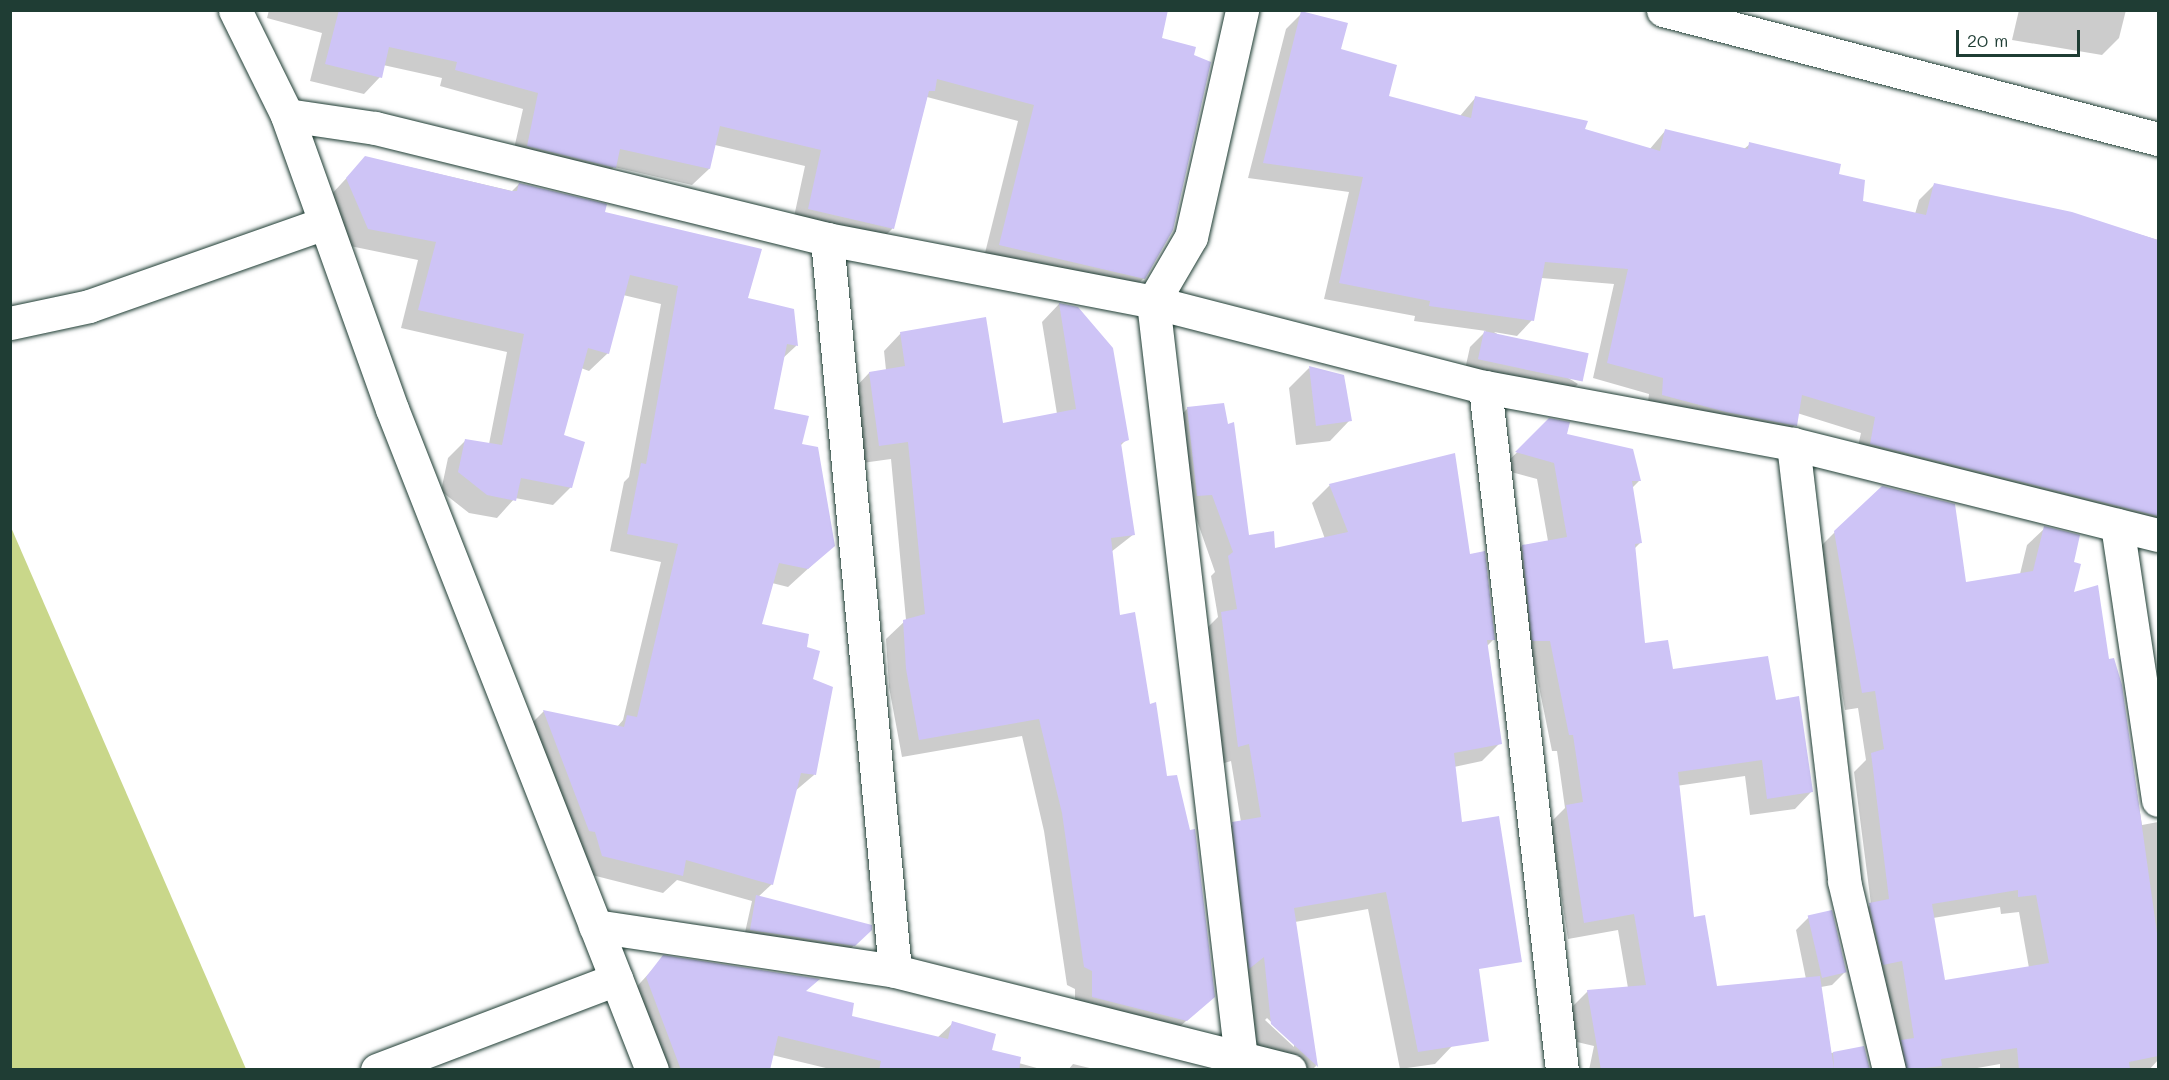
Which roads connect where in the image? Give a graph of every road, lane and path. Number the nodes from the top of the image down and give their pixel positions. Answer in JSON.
{"nodes":[{"id":1,"x":235,"y":10,"type":"edge"},
{"id":2,"x":1242,"y":10,"type":"edge"},
{"id":3,"x":1663,"y":10,"type":"edge"},
{"id":4,"x":287,"y":115,"type":"junction"},
{"id":5,"x":2158,"y":139,"type":"edge"},
{"id":6,"x":325,"y":222,"type":"junction"},
{"id":7,"x":827,"y":239,"type":"junction"},
{"id":8,"x":1153,"y":302,"type":"junction"},
{"id":9,"x":10,"y":323,"type":"edge"},
{"id":10,"x":1485,"y":387,"type":"junction"},
{"id":11,"x":1793,"y":444,"type":"junction"},
{"id":12,"x":2117,"y":525,"type":"junction"},
{"id":13,"x":2158,"y":535,"type":"edge"},
{"id":14,"x":2158,"y":800,"type":"edge"},
{"id":15,"x":595,"y":926,"type":"junction"},
{"id":16,"x":895,"y":971,"type":"junction"},
{"id":17,"x":616,"y":979,"type":"junction"},
{"id":18,"x":1241,"y":1059,"type":"junction"},
{"id":19,"x":377,"y":1070,"type":"edge"},
{"id":20,"x":652,"y":1070,"type":"edge"},
{"id":21,"x":1290,"y":1070,"type":"edge"},
{"id":22,"x":1562,"y":1070,"type":"edge"},
{"id":23,"x":1889,"y":1070,"type":"edge"}],
"edges":[{"from":1,"to":4,"type":"street"},
{"from":2,"to":8,"type":"street"},
{"from":3,"to":5,"type":"street"},
{"from":4,"to":6,"type":"street"},
{"from":4,"to":7,"type":"street"},
{"from":6,"to":9,"type":"street"},
{"from":6,"to":15,"type":"street"},
{"from":7,"to":8,"type":"street"},
{"from":7,"to":16,"type":"street"},
{"from":8,"to":10,"type":"street"},
{"from":8,"to":18,"type":"street"},
{"from":10,"to":11,"type":"street"},
{"from":10,"to":22,"type":"street"},
{"from":11,"to":12,"type":"street"},
{"from":11,"to":23,"type":"street"},
{"from":12,"to":13,"type":"street"},
{"from":12,"to":14,"type":"street"},
{"from":15,"to":16,"type":"street"},
{"from":15,"to":17,"type":"street"},
{"from":16,"to":18,"type":"street"},
{"from":17,"to":19,"type":"street"},
{"from":17,"to":20,"type":"street"},
{"from":18,"to":21,"type":"street"}]}
